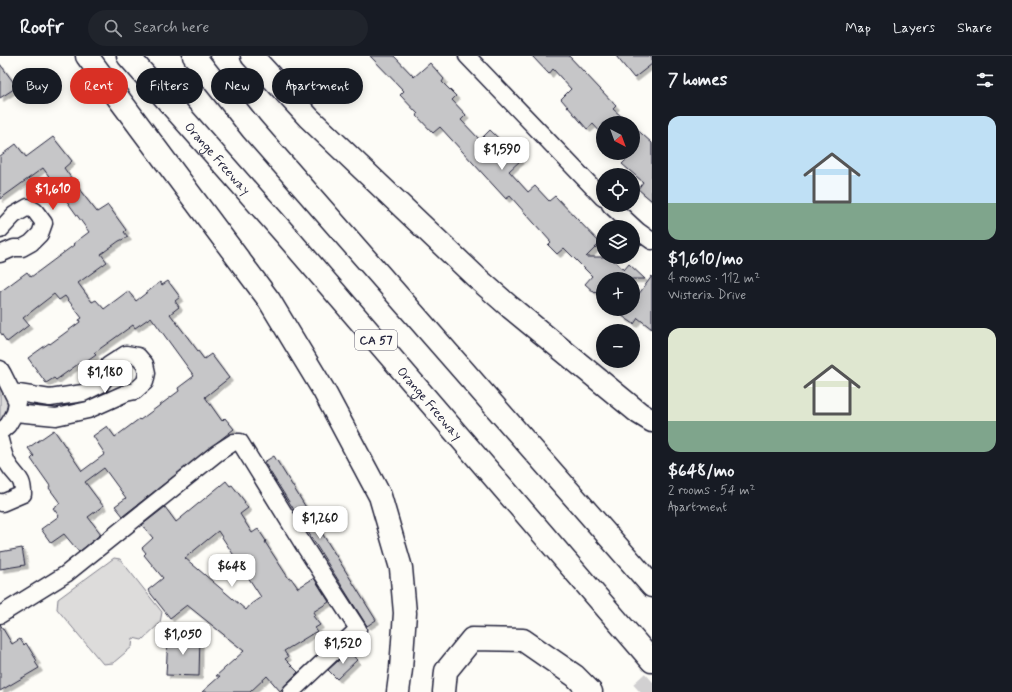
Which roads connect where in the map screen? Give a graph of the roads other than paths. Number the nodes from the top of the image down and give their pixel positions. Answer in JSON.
{"nodes":[{"id":1,"x":87,"y":56,"type":"edge"},
{"id":2,"x":128,"y":56,"type":"edge"},
{"id":3,"x":194,"y":56,"type":"edge"},
{"id":4,"x":252,"y":56,"type":"edge"},
{"id":5,"x":467,"y":56,"type":"edge"},
{"id":6,"x":596,"y":191,"type":"edge"},
{"id":7,"x":618,"y":212,"type":"edge"},
{"id":8,"x":1,"y":229,"type":"edge"},
{"id":9,"x":652,"y":241,"type":"edge"},
{"id":10,"x":7,"y":251,"type":"edge"},
{"id":11,"x":0,"y":369,"type":"edge"},
{"id":12,"x":109,"y":373,"type":"junction"},
{"id":13,"x":12,"y":392,"type":"junction"},
{"id":14,"x":126,"y":393,"type":"junction"},
{"id":15,"x":15,"y":413,"type":"junction"},
{"id":16,"x":652,"y":421,"type":"edge"},
{"id":17,"x":0,"y":432,"type":"edge"},
{"id":18,"x":0,"y":440,"type":"edge"},
{"id":19,"x":0,"y":502,"type":"edge"},
{"id":20,"x":652,"y":586,"type":"edge"},
{"id":21,"x":0,"y":616,"type":"edge"},
{"id":22,"x":652,"y":661,"type":"edge"},
{"id":23,"x":291,"y":692,"type":"edge"},
{"id":24,"x":398,"y":692,"type":"edge"},
{"id":25,"x":444,"y":692,"type":"edge"},
{"id":26,"x":592,"y":692,"type":"edge"}],
"edges":[{"from":1,"to":24,"type":"highway"},
{"from":2,"to":22,"type":"highway","name":"Orange Freeway","number":"CA 57"},
{"from":3,"to":20,"type":"highway"},
{"from":4,"to":16,"type":"highway"},
{"from":5,"to":6,"type":"street"},
{"from":7,"to":9,"type":"street"},
{"from":8,"to":10,"type":"street"},
{"from":8,"to":10,"type":"street"},
{"from":11,"to":13,"type":"street"},
{"from":12,"to":13,"type":"street"},
{"from":12,"to":14,"type":"street"},
{"from":12,"to":14,"type":"street"},
{"from":13,"to":15,"type":"street"},
{"from":14,"to":15,"type":"street"},
{"from":15,"to":17,"type":"street"},
{"from":18,"to":19,"type":"street"},
{"from":21,"to":23,"type":"street"},
{"from":25,"to":26,"type":"highway"}]}
